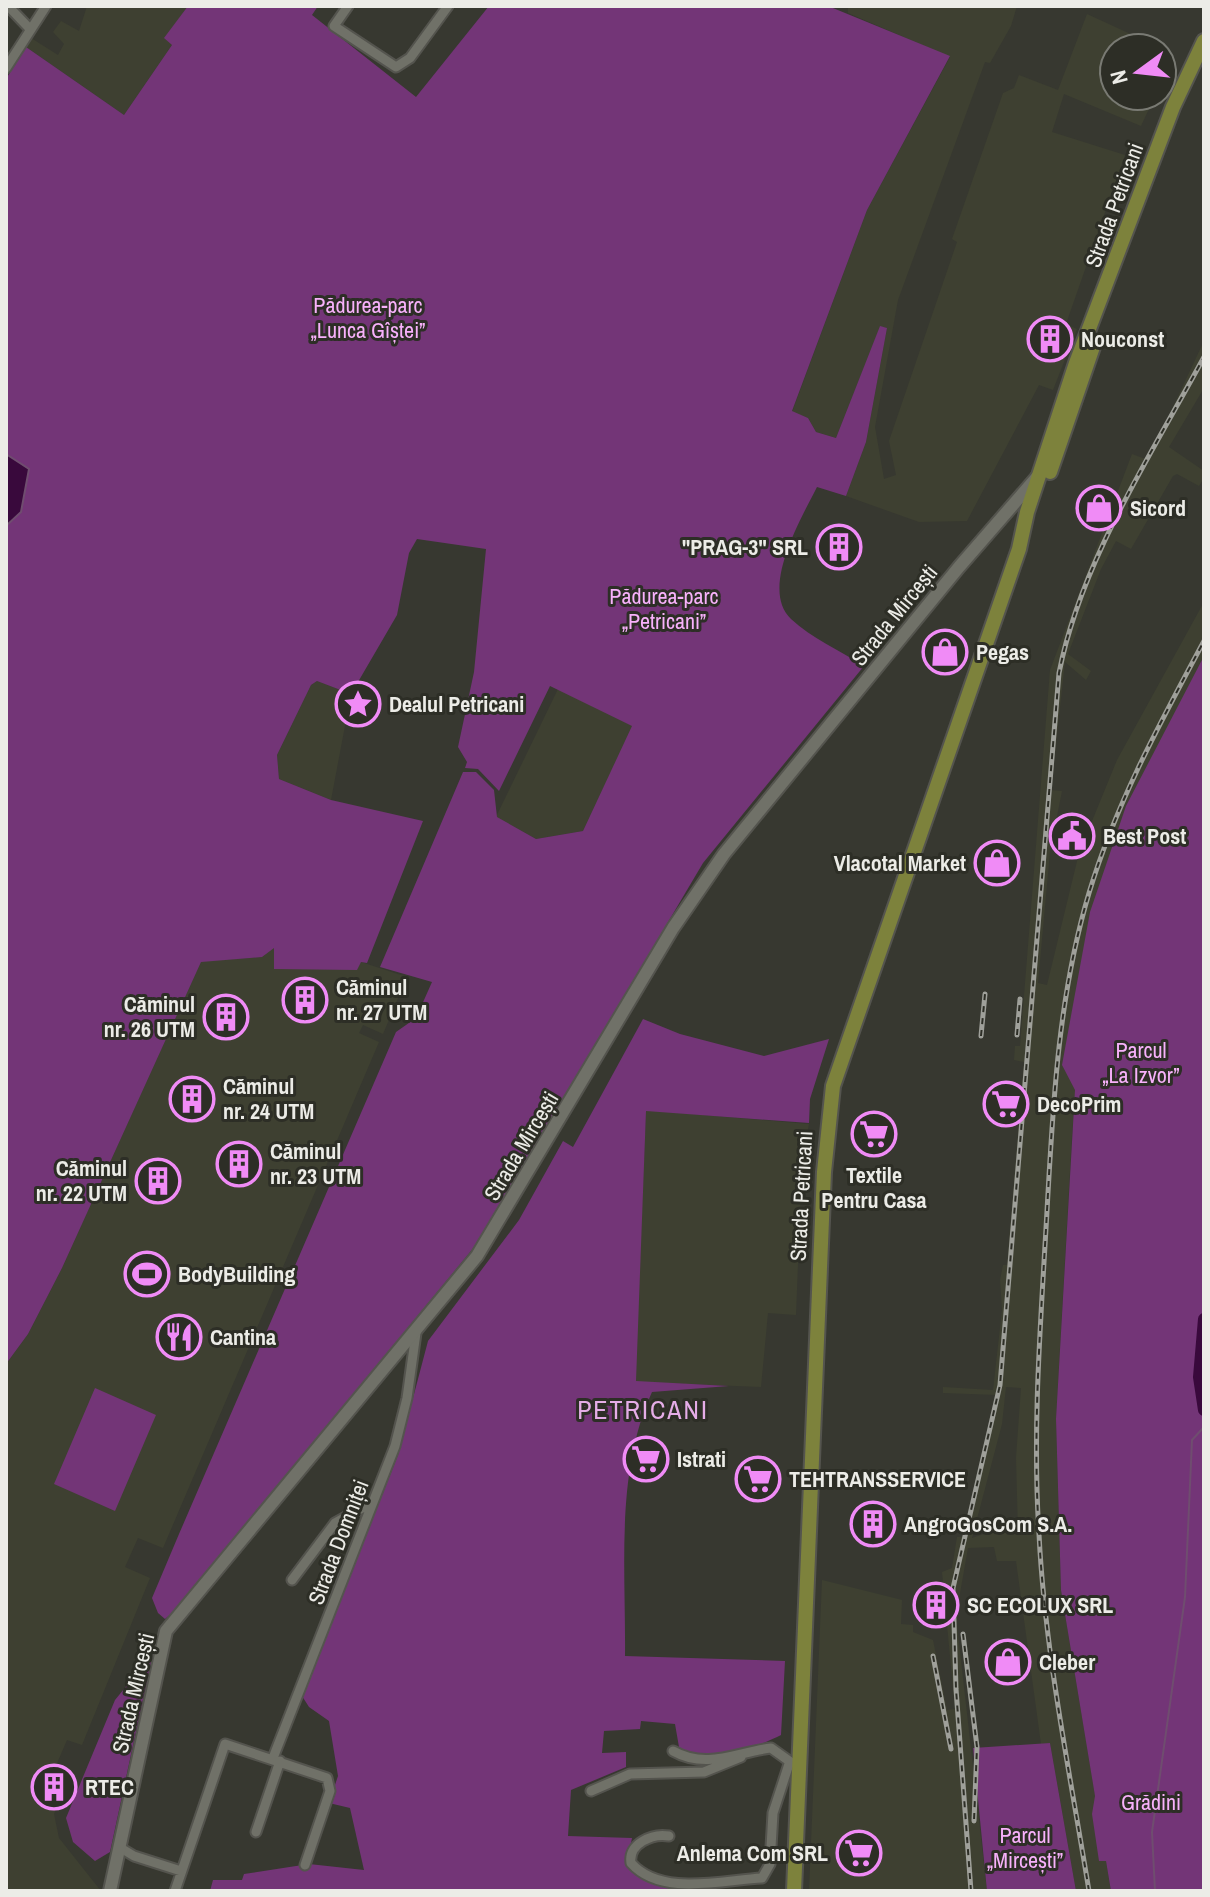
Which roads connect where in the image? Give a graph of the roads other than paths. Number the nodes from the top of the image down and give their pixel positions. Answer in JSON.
{"nodes":[{"id":1,"x":8,"y":6,"type":"edge"},
{"id":2,"x":46,"y":6,"type":"edge"},
{"id":3,"x":348,"y":6,"type":"edge"},
{"id":4,"x":448,"y":6,"type":"edge"},
{"id":5,"x":30,"y":29,"type":"junction"},
{"id":6,"x":1204,"y":41,"type":"edge"},
{"id":7,"x":6,"y":68,"type":"edge"},
{"id":8,"x":1104,"y":298,"type":"junction"},
{"id":9,"x":1054,"y":459,"type":"junction"},
{"id":10,"x":1039,"y":474,"type":"junction"},
{"id":11,"x":1023,"y":535,"type":"junction"},
{"id":12,"x":416,"y":1333,"type":"junction"},
{"id":13,"x":373,"y":1502,"type":"junction"},
{"id":14,"x":292,"y":1580,"type":"dead end"},
{"id":15,"x":673,"y":1751,"type":"dead end"},
{"id":16,"x":741,"y":1757,"type":"junction"},
{"id":17,"x":276,"y":1760,"type":"junction"},
{"id":18,"x":794,"y":1763,"type":"junction"},
{"id":19,"x":591,"y":1791,"type":"dead end"},
{"id":20,"x":256,"y":1832,"type":"dead end"},
{"id":21,"x":669,"y":1836,"type":"dead end"},
{"id":22,"x":119,"y":1847,"type":"junction"},
{"id":23,"x":305,"y":1865,"type":"dead end"},
{"id":24,"x":181,"y":1871,"type":"junction"},
{"id":25,"x":690,"y":1889,"type":"edge"},
{"id":26,"x":110,"y":1891,"type":"edge"},
{"id":27,"x":175,"y":1891,"type":"edge"},
{"id":28,"x":794,"y":1891,"type":"edge"}],
"edges":[{"from":1,"to":5,"type":"street"},
{"from":2,"to":5,"type":"street"},
{"from":3,"to":4,"type":"street"},
{"from":5,"to":7,"type":"street"},
{"from":6,"to":8,"type":"main road","name":"Strada Petricani"},
{"from":8,"to":9,"type":"main road","name":"Strada Petricani"},
{"from":8,"to":10,"type":"main road","name":"Strada Petricani"},
{"from":9,"to":10,"type":"main road","name":"Strada Mircești"},
{"from":9,"to":11,"type":"main road","name":"Strada Petricani"},
{"from":10,"to":11,"type":"main road","name":"Strada Petricani"},
{"from":10,"to":12,"type":"main road","name":"Strada Mircești"},
{"from":11,"to":18,"type":"main road","name":"Strada Petricani"},
{"from":12,"to":13,"type":"street","name":"Strada Domniței"},
{"from":12,"to":22,"type":"main road","name":"Strada Mircești"},
{"from":13,"to":14,"type":"street"},
{"from":13,"to":17,"type":"street","name":"Strada Domniței"},
{"from":15,"to":16,"type":"street"},
{"from":16,"to":18,"type":"street"},
{"from":16,"to":19,"type":"street"},
{"from":17,"to":20,"type":"street","name":"Strada Domniței"},
{"from":17,"to":23,"type":"street"},
{"from":17,"to":24,"type":"street"},
{"from":18,"to":25,"type":"street"},
{"from":18,"to":28,"type":"main road","name":"Strada Petricani"},
{"from":21,"to":25,"type":"street"},
{"from":22,"to":24,"type":"street"},
{"from":22,"to":26,"type":"main road","name":"Strada Mircești"},
{"from":24,"to":27,"type":"street"}]}
